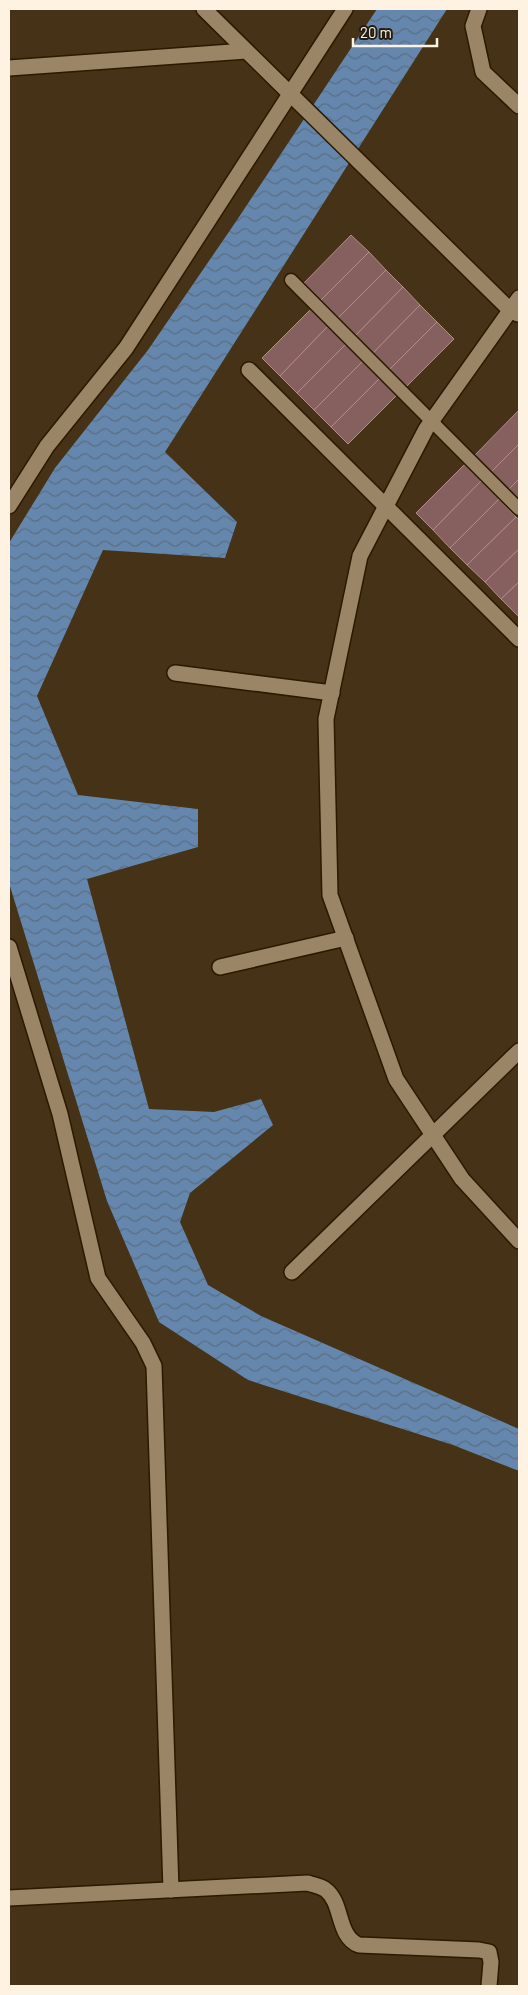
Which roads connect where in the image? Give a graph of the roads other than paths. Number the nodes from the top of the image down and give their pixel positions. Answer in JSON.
{"nodes":[{"id":1,"x":204,"y":9,"type":"edge"},
{"id":2,"x":345,"y":9,"type":"edge"},
{"id":3,"x":479,"y":9,"type":"edge"},
{"id":4,"x":246,"y":51,"type":"junction"},
{"id":5,"x":9,"y":68,"type":"edge"},
{"id":6,"x":290,"y":93,"type":"junction"},
{"id":7,"x":519,"y":106,"type":"edge"},
{"id":8,"x":291,"y":280,"type":"dead end"},
{"id":9,"x":516,"y":308,"type":"edge"},
{"id":10,"x":249,"y":370,"type":"dead end"},
{"id":11,"x":432,"y":421,"type":"junction"},
{"id":12,"x":9,"y":506,"type":"edge"},
{"id":13,"x":385,"y":507,"type":"junction"},
{"id":14,"x":519,"y":509,"type":"edge"},
{"id":15,"x":519,"y":639,"type":"edge"},
{"id":16,"x":175,"y":673,"type":"dead end"},
{"id":17,"x":332,"y":693,"type":"junction"},
{"id":18,"x":346,"y":938,"type":"junction"},
{"id":19,"x":9,"y":947,"type":"edge"},
{"id":20,"x":220,"y":967,"type":"dead end"},
{"id":21,"x":519,"y":1051,"type":"edge"},
{"id":22,"x":433,"y":1135,"type":"junction"},
{"id":23,"x":519,"y":1241,"type":"edge"},
{"id":24,"x":292,"y":1272,"type":"dead end"},
{"id":25,"x":171,"y":1890,"type":"junction"},
{"id":26,"x":9,"y":1898,"type":"edge"},
{"id":27,"x":489,"y":1986,"type":"edge"}],
"edges":[{"from":1,"to":4,"type":"street"},
{"from":2,"to":6,"type":"street"},
{"from":3,"to":7,"type":"street"},
{"from":4,"to":5,"type":"street"},
{"from":4,"to":6,"type":"street"},
{"from":6,"to":9,"type":"street"},
{"from":6,"to":12,"type":"street"},
{"from":8,"to":11,"type":"lane"},
{"from":9,"to":11,"type":"street"},
{"from":10,"to":13,"type":"street"},
{"from":11,"to":13,"type":"street"},
{"from":11,"to":14,"type":"lane"},
{"from":13,"to":15,"type":"street"},
{"from":13,"to":17,"type":"street"},
{"from":16,"to":17,"type":"street"},
{"from":17,"to":18,"type":"street"},
{"from":18,"to":20,"type":"street"},
{"from":18,"to":22,"type":"street"},
{"from":19,"to":25,"type":"street"},
{"from":21,"to":22,"type":"street"},
{"from":22,"to":23,"type":"street"},
{"from":22,"to":24,"type":"street"},
{"from":25,"to":26,"type":"street"},
{"from":25,"to":27,"type":"street"}]}
